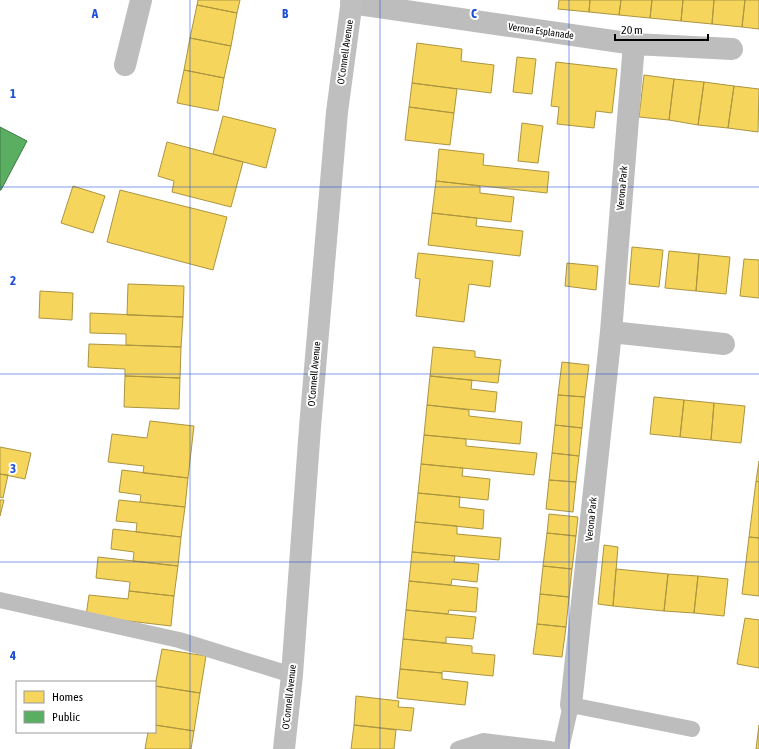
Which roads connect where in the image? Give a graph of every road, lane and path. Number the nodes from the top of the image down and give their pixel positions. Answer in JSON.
{"nodes":[{"id":1,"x":141,"y":0,"type":"edge"},
{"id":2,"x":351,"y":2,"type":"edge"},
{"id":3,"x":634,"y":44,"type":"junction"},
{"id":4,"x":732,"y":49,"type":"dead end"},
{"id":5,"x":125,"y":65,"type":"dead end"},
{"id":6,"x":611,"y":332,"type":"junction"},
{"id":7,"x":724,"y":344,"type":"dead end"},
{"id":8,"x":0,"y":600,"type":"edge"},
{"id":9,"x":292,"y":675,"type":"junction"},
{"id":10,"x":571,"y":705,"type":"junction"},
{"id":11,"x":692,"y":729,"type":"dead end"},
{"id":12,"x":284,"y":749,"type":"edge"},
{"id":13,"x":458,"y":749,"type":"edge"},
{"id":14,"x":550,"y":749,"type":"edge"},
{"id":15,"x":561,"y":749,"type":"edge"}],
"edges":[{"from":1,"to":5,"type":"street"},
{"from":2,"to":3,"type":"street","name":"Verona Esplanade"},
{"from":2,"to":9,"type":"main road","name":"O'Connell Avenue"},
{"from":3,"to":4,"type":"street","name":"Verona Esplanade"},
{"from":3,"to":6,"type":"street","name":"Verona Park"},
{"from":6,"to":7,"type":"street"},
{"from":6,"to":10,"type":"street","name":"Verona Park"},
{"from":8,"to":9,"type":"lane"},
{"from":9,"to":12,"type":"main road","name":"O'Connell Avenue"},
{"from":10,"to":11,"type":"lane"},
{"from":10,"to":15,"type":"lane","name":"Verona Park"},
{"from":13,"to":14,"type":"lane"}]}
